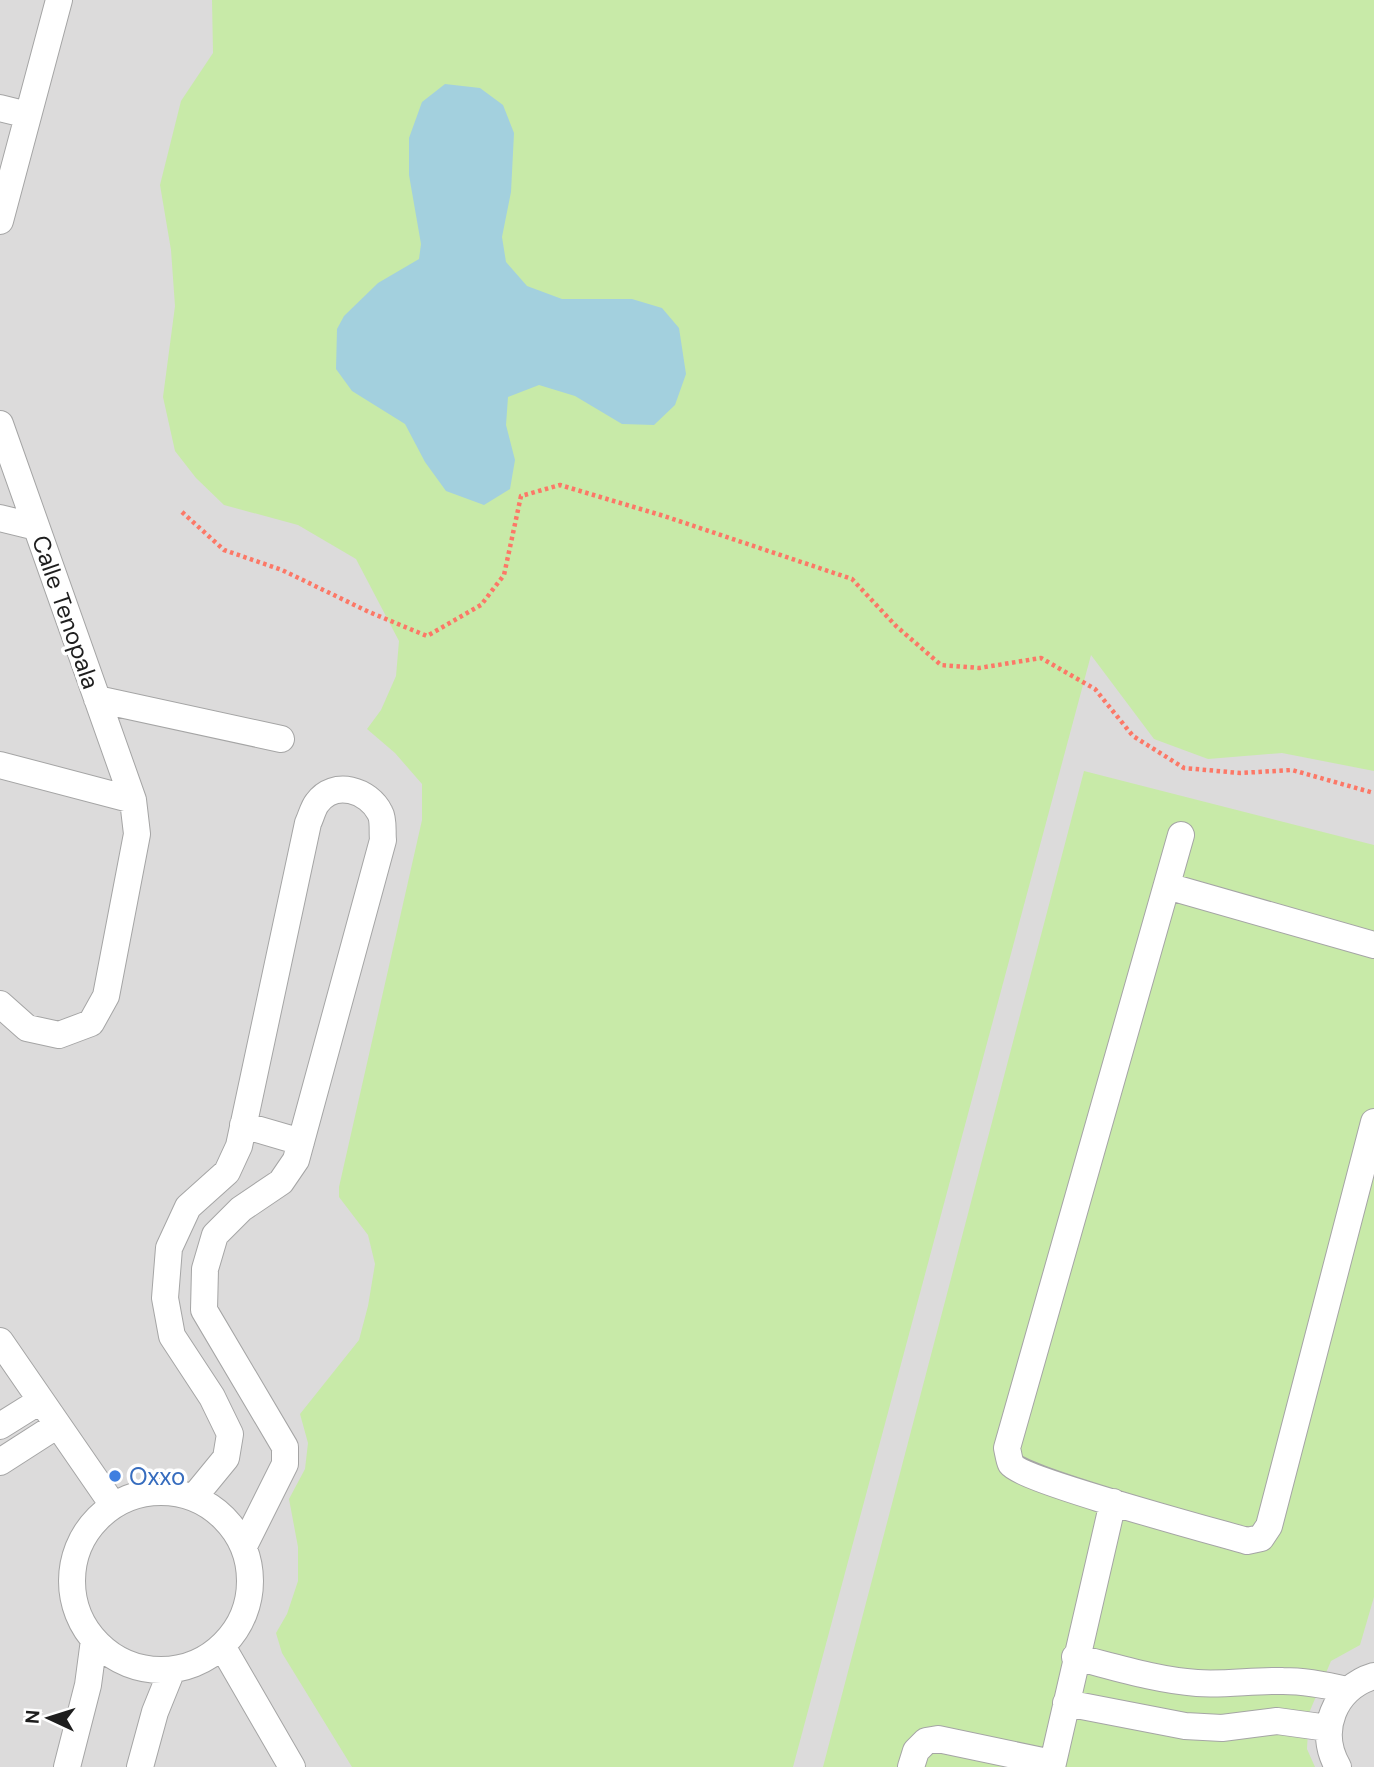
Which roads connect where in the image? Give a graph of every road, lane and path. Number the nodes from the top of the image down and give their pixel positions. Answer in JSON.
{"nodes":[{"id":1,"x":59,"y":0,"type":"edge"},
{"id":2,"x":0,"y":108,"type":"edge"},
{"id":3,"x":28,"y":115,"type":"junction"},
{"id":4,"x":9,"y":149,"type":"edge"},
{"id":5,"x":0,"y":221,"type":"edge"},
{"id":6,"x":0,"y":424,"type":"edge"},
{"id":7,"x":182,"y":512,"type":"dead end"},
{"id":8,"x":0,"y":518,"type":"edge"},
{"id":9,"x":36,"y":527,"type":"junction"},
{"id":10,"x":97,"y":699,"type":"junction"},
{"id":11,"x":281,"y":739,"type":"dead end"},
{"id":12,"x":0,"y":765,"type":"edge"},
{"id":13,"x":1374,"y":793,"type":"edge"},
{"id":14,"x":133,"y":800,"type":"junction"},
{"id":15,"x":1181,"y":835,"type":"dead end"},
{"id":16,"x":1167,"y":886,"type":"junction"},
{"id":17,"x":1374,"y":945,"type":"edge"},
{"id":18,"x":0,"y":1004,"type":"edge"},
{"id":19,"x":1374,"y":1122,"type":"edge"},
{"id":20,"x":243,"y":1125,"type":"junction"},
{"id":21,"x":301,"y":1142,"type":"junction"},
{"id":22,"x":0,"y":1341,"type":"edge"},
{"id":23,"x":243,"y":1373,"type":"junction"},
{"id":24,"x":212,"y":1397,"type":"junction"},
{"id":25,"x":40,"y":1401,"type":"junction"},
{"id":26,"x":0,"y":1426,"type":"edge"},
{"id":27,"x":56,"y":1426,"type":"junction"},
{"id":28,"x":0,"y":1462,"type":"edge"},
{"id":29,"x":194,"y":1497,"type":"junction"},
{"id":30,"x":1113,"y":1502,"type":"junction"},
{"id":31,"x":113,"y":1505,"type":"junction"},
{"id":32,"x":244,"y":1546,"type":"junction"},
{"id":33,"x":94,"y":1640,"type":"junction"},
{"id":34,"x":222,"y":1646,"type":"junction"},
{"id":35,"x":1076,"y":1657,"type":"junction"},
{"id":36,"x":172,"y":1670,"type":"junction"},
{"id":37,"x":1374,"y":1676,"type":"edge"},
{"id":38,"x":1222,"y":1684,"type":"junction"},
{"id":39,"x":1347,"y":1690,"type":"junction"},
{"id":40,"x":1066,"y":1703,"type":"junction"},
{"id":41,"x":1222,"y":1728,"type":"junction"},
{"id":42,"x":1328,"y":1728,"type":"junction"},
{"id":43,"x":1052,"y":1765,"type":"edge"},
{"id":44,"x":67,"y":1767,"type":"edge"},
{"id":45,"x":140,"y":1767,"type":"edge"},
{"id":46,"x":292,"y":1767,"type":"edge"},
{"id":47,"x":911,"y":1767,"type":"edge"},
{"id":48,"x":1338,"y":1767,"type":"edge"}],
"edges":[{"from":1,"to":3,"type":"street"},
{"from":2,"to":3,"type":"street"},
{"from":3,"to":4,"type":"street"},
{"from":4,"to":5,"type":"street"},
{"from":6,"to":9,"type":"street","name":"Calle Tenopala"},
{"from":7,"to":13,"type":"path"},
{"from":8,"to":9,"type":"street"},
{"from":9,"to":10,"type":"street","name":"Calle Tenopala"},
{"from":10,"to":11,"type":"street"},
{"from":10,"to":14,"type":"street","name":"Calle Tenopala"},
{"from":12,"to":14,"type":"street"},
{"from":14,"to":18,"type":"street","name":"Calle Tenopala"},
{"from":15,"to":16,"type":"street"},
{"from":16,"to":17,"type":"street"},
{"from":16,"to":30,"type":"street"},
{"from":19,"to":30,"type":"street"},
{"from":20,"to":21,"type":"street"},
{"from":20,"to":21,"type":"street"},
{"from":20,"to":24,"type":"street"},
{"from":21,"to":23,"type":"street"},
{"from":22,"to":25,"type":"street"},
{"from":23,"to":24,"type":"street"},
{"from":23,"to":32,"type":"street"},
{"from":24,"to":29,"type":"street"},
{"from":25,"to":26,"type":"street"},
{"from":25,"to":27,"type":"street"},
{"from":27,"to":28,"type":"street"},
{"from":27,"to":31,"type":"street"},
{"from":29,"to":31,"type":"street"},
{"from":29,"to":32,"type":"street"},
{"from":30,"to":35,"type":"street"},
{"from":31,"to":33,"type":"street"},
{"from":32,"to":34,"type":"street"},
{"from":33,"to":36,"type":"street"},
{"from":33,"to":44,"type":"street"},
{"from":34,"to":36,"type":"street"},
{"from":34,"to":46,"type":"street"},
{"from":35,"to":38,"type":"street"},
{"from":35,"to":40,"type":"street"},
{"from":36,"to":45,"type":"street"},
{"from":37,"to":39,"type":"street"},
{"from":38,"to":39,"type":"street"},
{"from":38,"to":41,"type":"street"},
{"from":39,"to":42,"type":"street"},
{"from":40,"to":41,"type":"street"},
{"from":40,"to":43,"type":"street"},
{"from":41,"to":42,"type":"street"},
{"from":42,"to":48,"type":"street"},
{"from":43,"to":47,"type":"street"}]}
